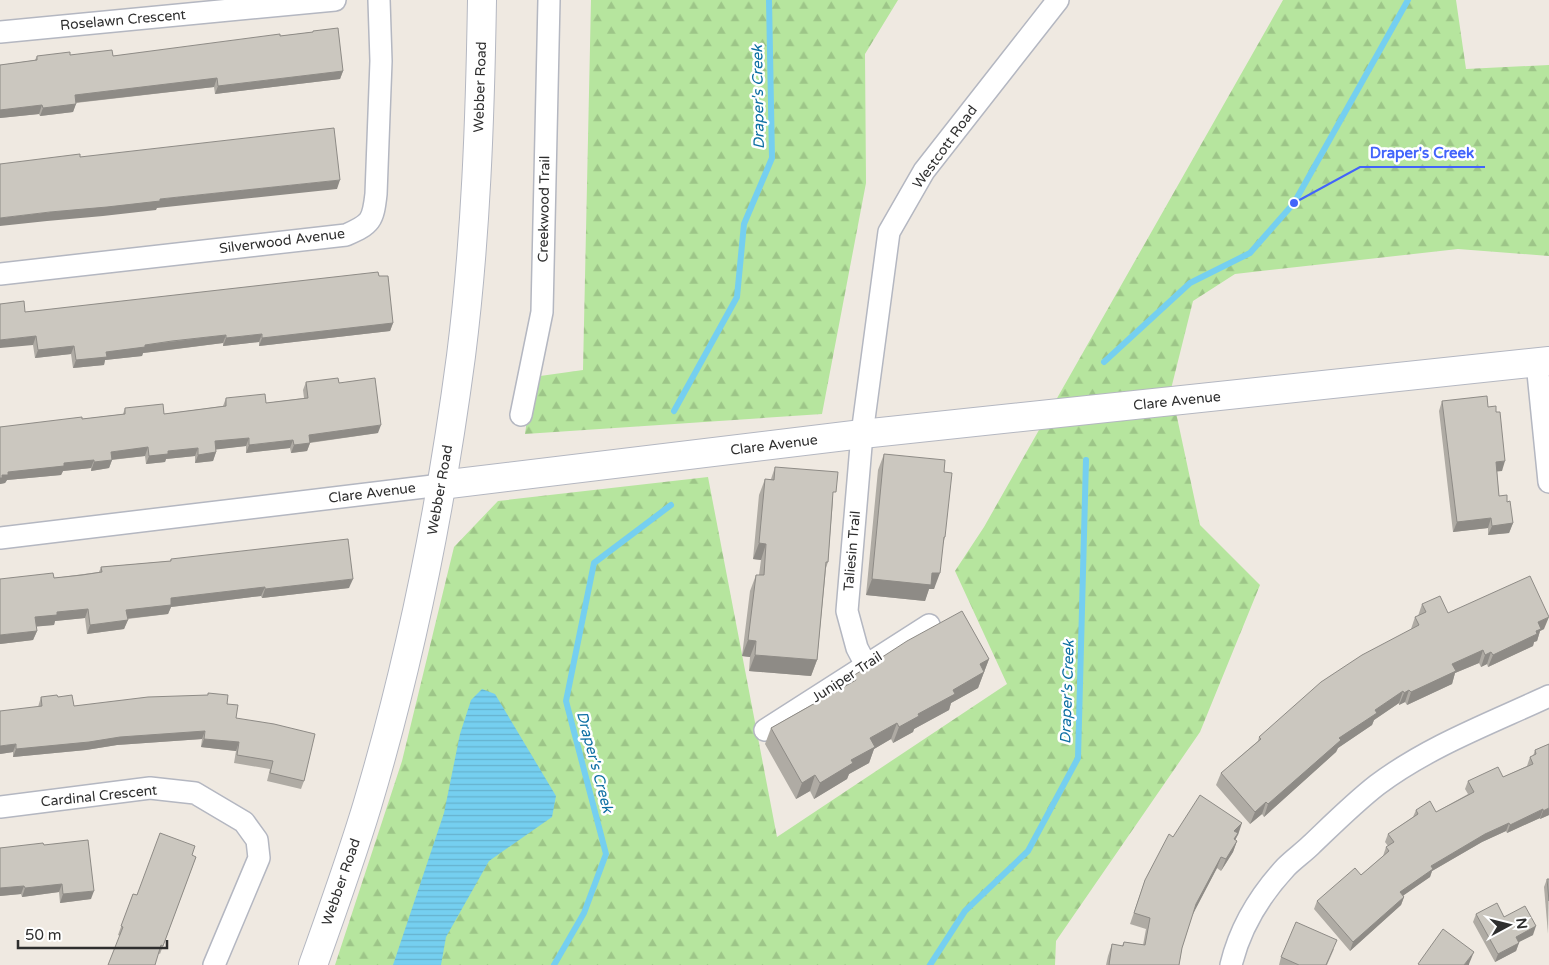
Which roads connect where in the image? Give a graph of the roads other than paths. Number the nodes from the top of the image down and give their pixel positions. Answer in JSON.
{"nodes":[{"id":1,"x":335,"y":0,"type":"edge"},
{"id":2,"x":378,"y":0,"type":"edge"},
{"id":3,"x":482,"y":0,"type":"edge"},
{"id":4,"x":549,"y":0,"type":"edge"},
{"id":5,"x":1058,"y":0,"type":"edge"},
{"id":6,"x":0,"y":32,"type":"edge"},
{"id":7,"x":0,"y":274,"type":"edge"},
{"id":8,"x":1543,"y":362,"type":"edge"},
{"id":9,"x":521,"y":415,"type":"dead end"},
{"id":10,"x":862,"y":434,"type":"junction"},
{"id":11,"x":1549,"y":482,"type":"edge"},
{"id":12,"x":441,"y":485,"type":"junction"},
{"id":13,"x":0,"y":538,"type":"edge"},
{"id":14,"x":929,"y":625,"type":"dead end"},
{"id":15,"x":866,"y":665,"type":"junction"},
{"id":16,"x":1549,"y":696,"type":"edge"},
{"id":17,"x":764,"y":730,"type":"dead end"},
{"id":18,"x":0,"y":807,"type":"edge"},
{"id":19,"x":214,"y":965,"type":"edge"},
{"id":20,"x":313,"y":965,"type":"edge"},
{"id":21,"x":1231,"y":965,"type":"edge"}],
"edges":[{"from":1,"to":6,"type":"street","name":"Roselawn Crescent"},
{"from":2,"to":7,"type":"street","name":"Silverwood Avenue"},
{"from":3,"to":12,"type":"street","name":"Webber Road"},
{"from":4,"to":9,"type":"street","name":"Creekwood Trail"},
{"from":5,"to":10,"type":"street","name":"Westcott Road"},
{"from":8,"to":10,"type":"street","name":"Clare Avenue"},
{"from":8,"to":11,"type":"street"},
{"from":10,"to":12,"type":"street","name":"Clare Avenue"},
{"from":10,"to":15,"type":"street","name":"Taliesin Trail"},
{"from":12,"to":13,"type":"street","name":"Clare Avenue"},
{"from":12,"to":20,"type":"street","name":"Webber Road"},
{"from":14,"to":15,"type":"street","name":"Juniper Trail"},
{"from":15,"to":17,"type":"street","name":"Juniper Trail"},
{"from":16,"to":21,"type":"street"},
{"from":18,"to":19,"type":"street","name":"Cardinal Crescent"}]}
